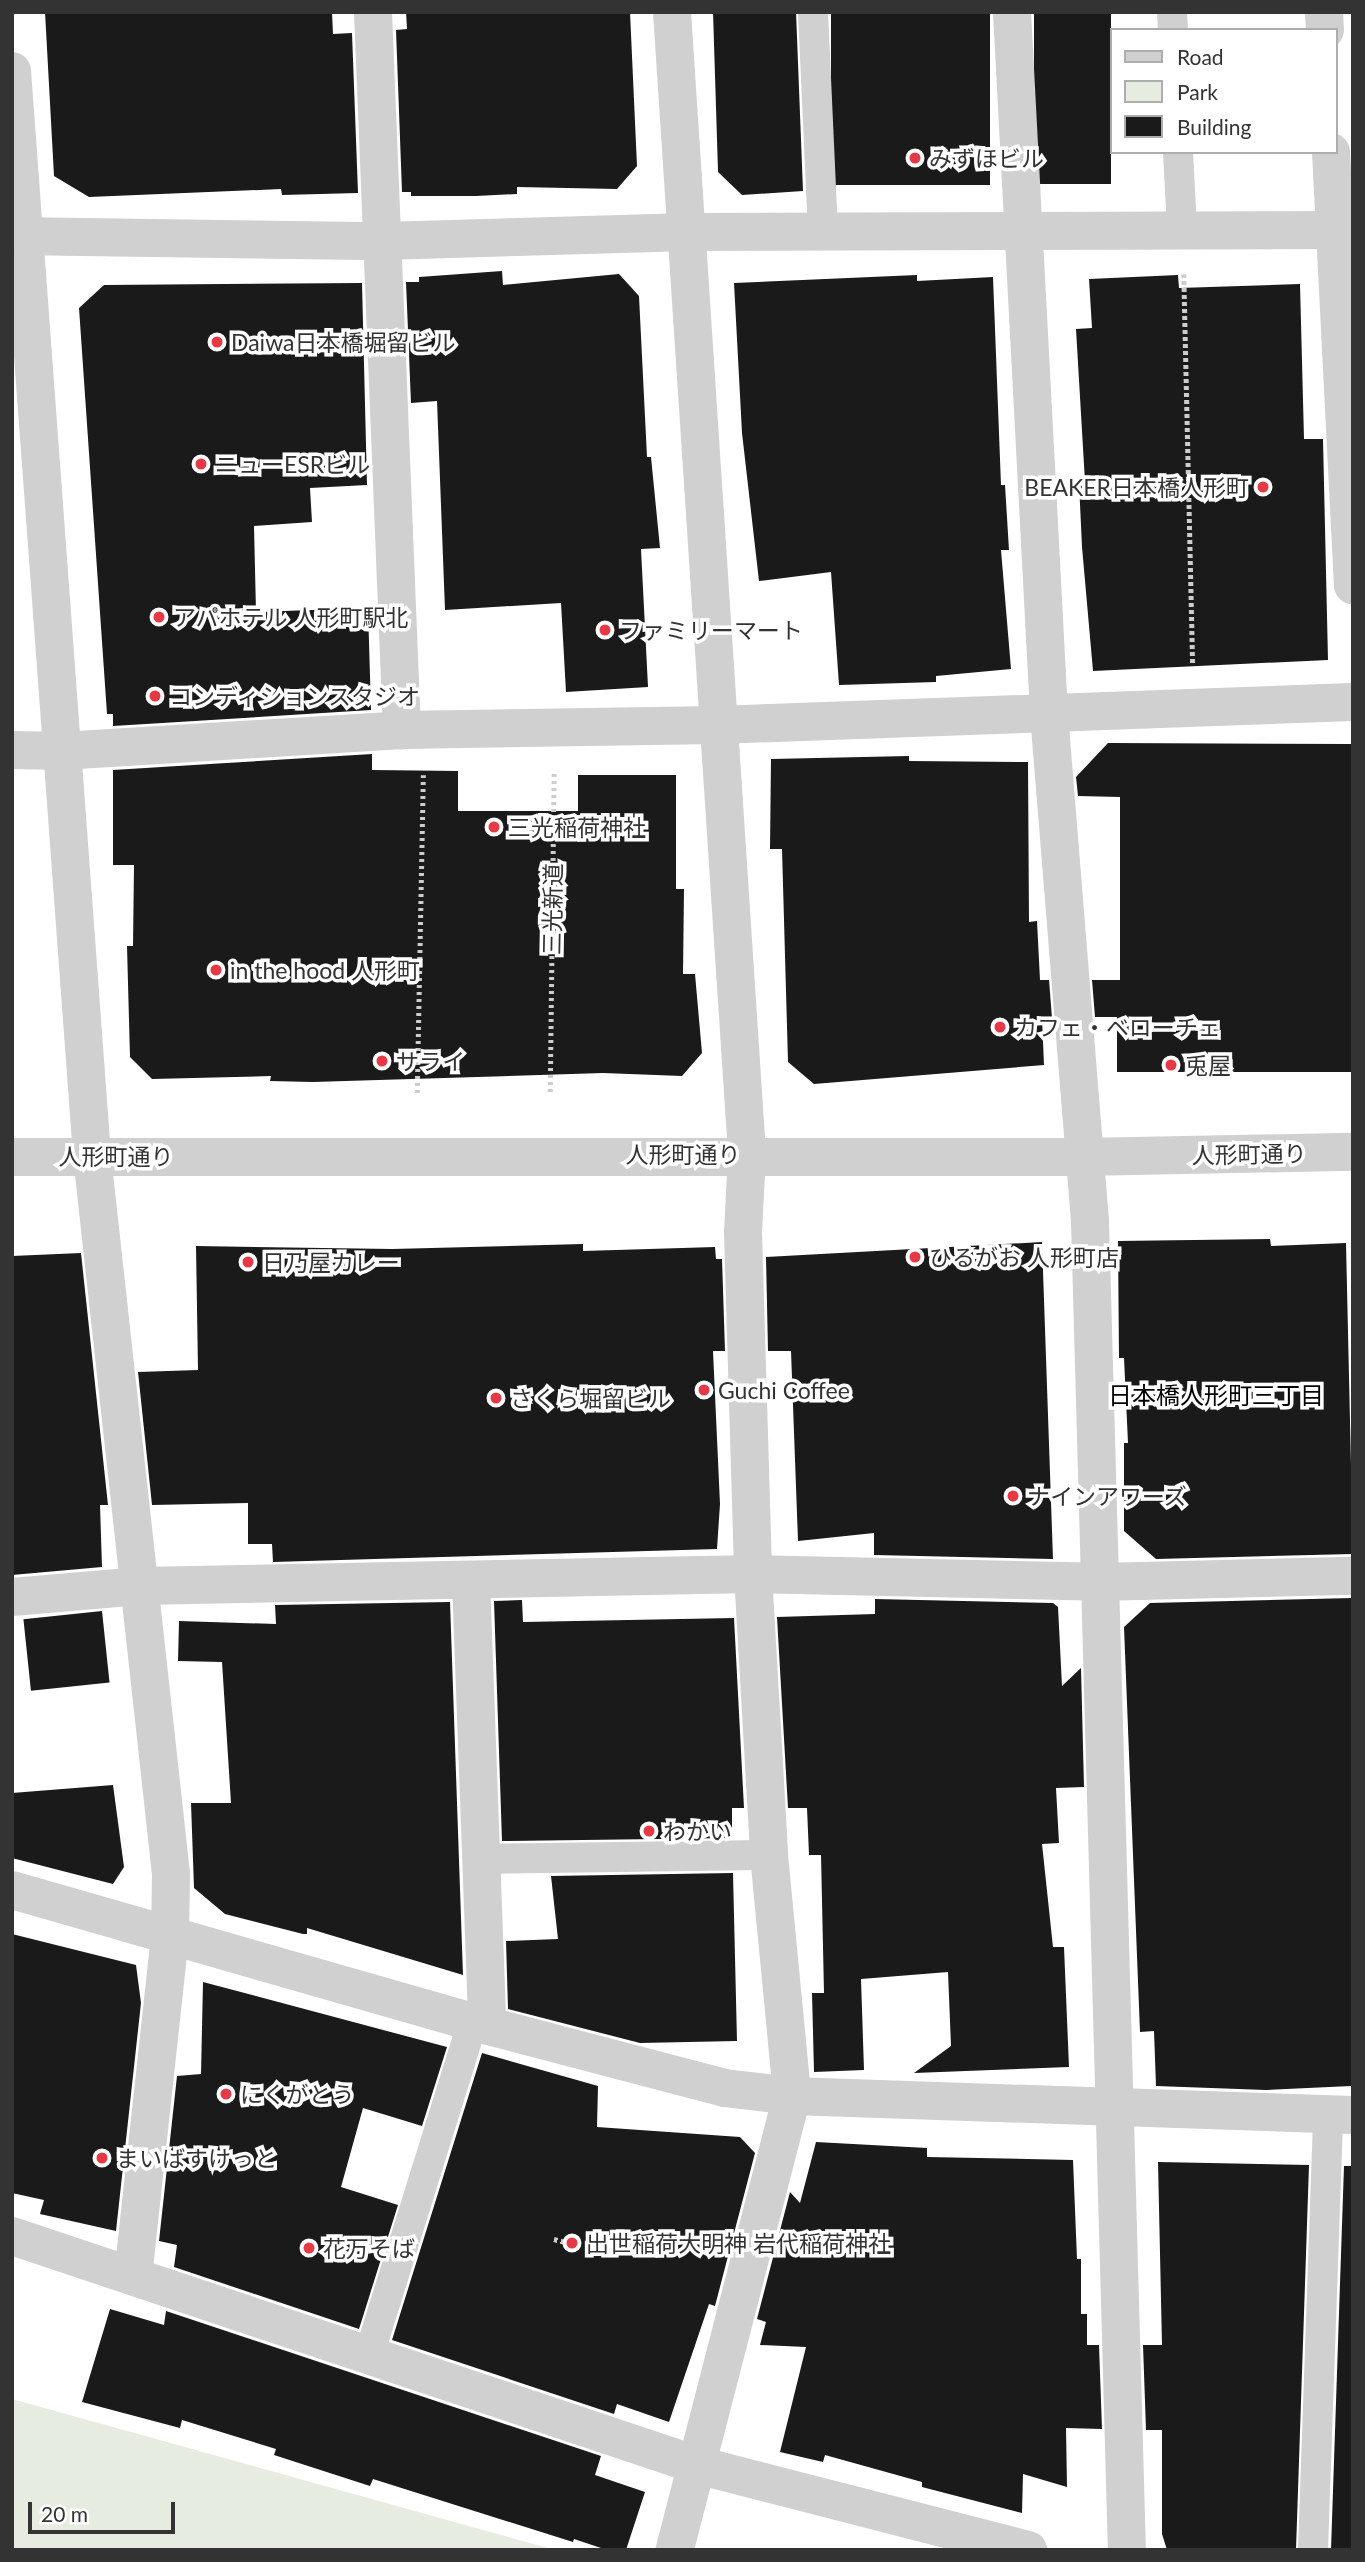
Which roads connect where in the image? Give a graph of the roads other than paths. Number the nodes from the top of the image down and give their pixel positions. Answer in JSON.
{"nodes":[{"id":1,"x":373,"y":12,"type":"edge"},
{"id":2,"x":672,"y":12,"type":"edge"},
{"id":3,"x":813,"y":12,"type":"edge"},
{"id":4,"x":1012,"y":12,"type":"edge"},
{"id":5,"x":12,"y":71,"type":"edge"},
{"id":6,"x":1178,"y":154,"type":"edge"},
{"id":7,"x":1331,"y":154,"type":"edge"},
{"id":8,"x":1342,"y":230,"type":"edge"},
{"id":9,"x":689,"y":232,"type":"junction"},
{"id":10,"x":1022,"y":232,"type":"junction"},
{"id":11,"x":823,"y":234,"type":"junction"},
{"id":12,"x":19,"y":235,"type":"edge"},
{"id":13,"x":383,"y":241,"type":"junction"},
{"id":14,"x":1183,"y":246,"type":"junction"},
{"id":15,"x":1353,"y":585,"type":"edge"},
{"id":16,"x":1353,"y":702,"type":"edge"},
{"id":17,"x":1049,"y":714,"type":"junction"},
{"id":18,"x":717,"y":725,"type":"junction"},
{"id":19,"x":413,"y":729,"type":"junction"},
{"id":20,"x":12,"y":750,"type":"edge"},
{"id":21,"x":61,"y":751,"type":"junction"},
{"id":22,"x":1353,"y":1152,"type":"edge"},
{"id":23,"x":747,"y":1154,"type":"junction"},
{"id":24,"x":92,"y":1156,"type":"junction"},
{"id":25,"x":12,"y":1157,"type":"edge"},
{"id":26,"x":1083,"y":1157,"type":"junction"},
{"id":27,"x":753,"y":1574,"type":"junction"},
{"id":28,"x":1353,"y":1576,"type":"edge"},
{"id":29,"x":471,"y":1580,"type":"junction"},
{"id":30,"x":1099,"y":1582,"type":"junction"},
{"id":31,"x":141,"y":1586,"type":"junction"},
{"id":32,"x":12,"y":1597,"type":"edge"},
{"id":33,"x":769,"y":1855,"type":"junction"},
{"id":34,"x":481,"y":1859,"type":"junction"},
{"id":35,"x":12,"y":1889,"type":"edge"},
{"id":36,"x":170,"y":1936,"type":"junction"},
{"id":37,"x":480,"y":2023,"type":"junction"},
{"id":38,"x":792,"y":2096,"type":"junction"},
{"id":39,"x":1117,"y":2105,"type":"junction"},
{"id":40,"x":1340,"y":2115,"type":"edge"},
{"id":41,"x":12,"y":2236,"type":"edge"},
{"id":42,"x":133,"y":2276,"type":"junction"},
{"id":43,"x":369,"y":2355,"type":"junction"},
{"id":44,"x":696,"y":2465,"type":"junction"},
{"id":45,"x":675,"y":2550,"type":"edge"},
{"id":46,"x":1028,"y":2550,"type":"edge"},
{"id":47,"x":1127,"y":2550,"type":"edge"},
{"id":48,"x":1313,"y":2550,"type":"edge"}],
"edges":[{"from":1,"to":13,"type":"street"},
{"from":2,"to":9,"type":"street"},
{"from":3,"to":11,"type":"lane"},
{"from":4,"to":10,"type":"street"},
{"from":5,"to":12,"type":"street"},
{"from":6,"to":14,"type":"lane"},
{"from":7,"to":8,"type":"street"},
{"from":8,"to":14,"type":"street"},
{"from":8,"to":15,"type":"street"},
{"from":9,"to":11,"type":"street"},
{"from":9,"to":13,"type":"street"},
{"from":9,"to":18,"type":"street"},
{"from":10,"to":11,"type":"street"},
{"from":10,"to":14,"type":"street"},
{"from":10,"to":17,"type":"street"},
{"from":12,"to":13,"type":"street"},
{"from":12,"to":21,"type":"street"},
{"from":13,"to":19,"type":"street"},
{"from":16,"to":17,"type":"street"},
{"from":17,"to":18,"type":"street"},
{"from":17,"to":26,"type":"street"},
{"from":18,"to":19,"type":"street"},
{"from":18,"to":23,"type":"street"},
{"from":19,"to":21,"type":"street"},
{"from":20,"to":21,"type":"street"},
{"from":21,"to":24,"type":"street"},
{"from":22,"to":26,"type":"street","name":"人形町通り"},
{"from":23,"to":24,"type":"street","name":"人形町通り"},
{"from":23,"to":26,"type":"street","name":"人形町通り"},
{"from":23,"to":27,"type":"street"},
{"from":24,"to":25,"type":"street","name":"人形町通り"},
{"from":24,"to":31,"type":"street"},
{"from":26,"to":30,"type":"street"},
{"from":27,"to":29,"type":"street"},
{"from":27,"to":30,"type":"street"},
{"from":27,"to":33,"type":"street"},
{"from":28,"to":30,"type":"street"},
{"from":29,"to":31,"type":"street"},
{"from":29,"to":34,"type":"street"},
{"from":30,"to":39,"type":"street"},
{"from":31,"to":32,"type":"street"},
{"from":31,"to":36,"type":"street"},
{"from":33,"to":34,"type":"lane"},
{"from":33,"to":38,"type":"street"},
{"from":34,"to":37,"type":"street"},
{"from":35,"to":36,"type":"street"},
{"from":36,"to":37,"type":"street"},
{"from":36,"to":42,"type":"street"},
{"from":37,"to":38,"type":"street"},
{"from":37,"to":43,"type":"lane"},
{"from":38,"to":39,"type":"street"},
{"from":38,"to":44,"type":"street"},
{"from":39,"to":40,"type":"street"},
{"from":39,"to":47,"type":"street"},
{"from":40,"to":48,"type":"lane"},
{"from":41,"to":42,"type":"street"},
{"from":42,"to":43,"type":"street"},
{"from":43,"to":44,"type":"street"},
{"from":44,"to":45,"type":"street"},
{"from":44,"to":46,"type":"street"}]}
